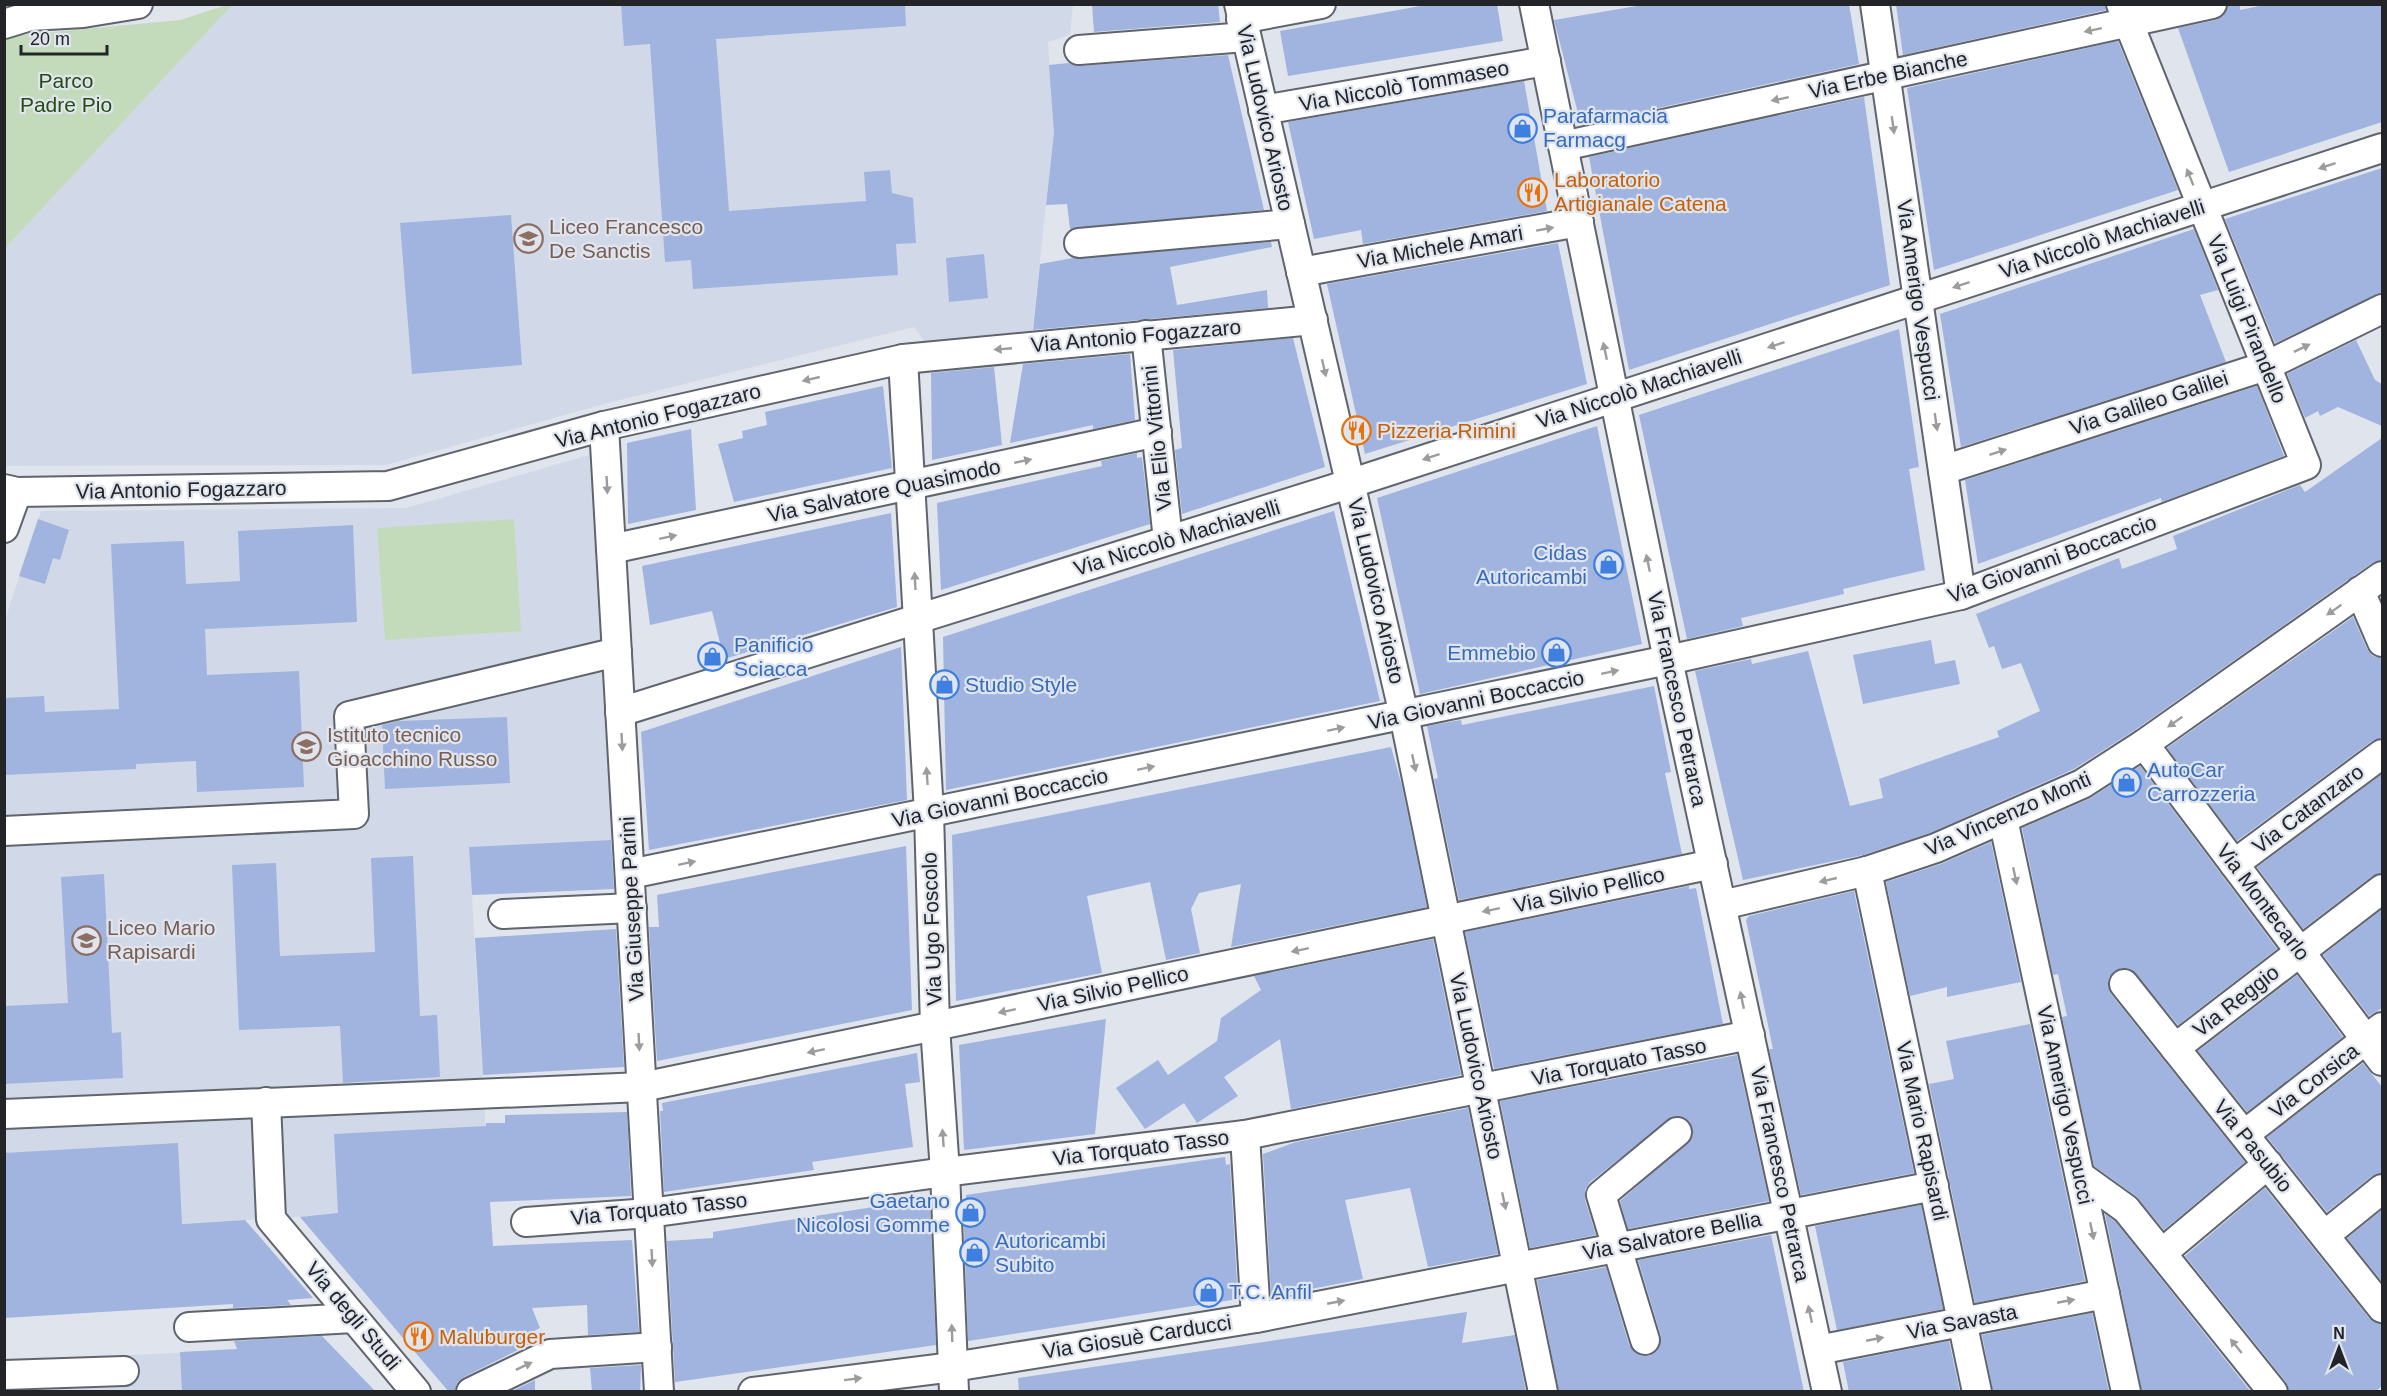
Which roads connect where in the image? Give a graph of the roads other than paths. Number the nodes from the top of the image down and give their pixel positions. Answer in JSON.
{"nodes":[{"id":1,"x":138,"y":4,"type":"edge"},
{"id":2,"x":1321,"y":4,"type":"edge"},
{"id":3,"x":1875,"y":4,"type":"edge"},
{"id":4,"x":2212,"y":4,"type":"edge"},
{"id":5,"x":1539,"y":5,"type":"edge"},
{"id":6,"x":2125,"y":14,"type":"edge"},
{"id":7,"x":1242,"y":20,"type":"edge"},
{"id":8,"x":4,"y":24,"type":"edge"},
{"id":9,"x":1079,"y":50,"type":"dead end"},
{"id":10,"x":1546,"y":61,"type":"junction"},
{"id":11,"x":1886,"y":75,"type":"junction"},
{"id":12,"x":1263,"y":110,"type":"junction"},
{"id":13,"x":1563,"y":146,"type":"junction"},
{"id":14,"x":2382,"y":148,"type":"edge"},
{"id":15,"x":2202,"y":207,"type":"junction"},
{"id":16,"x":1579,"y":222,"type":"junction"},
{"id":17,"x":1290,"y":224,"type":"junction"},
{"id":18,"x":1079,"y":243,"type":"dead end"},
{"id":19,"x":1301,"y":272,"type":"junction"},
{"id":20,"x":1918,"y":299,"type":"junction"},
{"id":21,"x":2382,"y":309,"type":"edge"},
{"id":22,"x":1312,"y":320,"type":"junction"},
{"id":23,"x":1146,"y":336,"type":"junction"},
{"id":24,"x":903,"y":358,"type":"junction"},
{"id":25,"x":2265,"y":366,"type":"junction"},
{"id":26,"x":1614,"y":397,"type":"junction"},
{"id":27,"x":604,"y":426,"type":"junction"},
{"id":28,"x":1157,"y":432,"type":"junction"},
{"id":29,"x":2306,"y":465,"type":"joint"},
{"id":30,"x":1943,"y":470,"type":"junction"},
{"id":31,"x":1352,"y":483,"type":"junction"},
{"id":32,"x":909,"y":485,"type":"junction"},
{"id":33,"x":10,"y":491,"type":"edge"},
{"id":34,"x":4,"y":528,"type":"edge"},
{"id":35,"x":1168,"y":540,"type":"junction"},
{"id":36,"x":611,"y":549,"type":"junction"},
{"id":37,"x":2371,"y":584,"type":"edge"},
{"id":38,"x":1961,"y":595,"type":"junction"},
{"id":39,"x":917,"y":619,"type":"junction"},
{"id":40,"x":2382,"y":642,"type":"edge"},
{"id":41,"x":617,"y":652,"type":"junction"},
{"id":42,"x":1668,"y":660,"type":"junction"},
{"id":43,"x":621,"y":712,"type":"junction"},
{"id":44,"x":1404,"y":715,"type":"junction"},
{"id":45,"x":2144,"y":744,"type":"junction"},
{"id":46,"x":2382,"y":754,"type":"edge"},
{"id":47,"x":929,"y":813,"type":"junction"},
{"id":48,"x":2003,"y":819,"type":"junction"},
{"id":49,"x":4,"y":831,"type":"edge"},
{"id":50,"x":1713,"y":864,"type":"junction"},
{"id":51,"x":2234,"y":864,"type":"junction"},
{"id":52,"x":1867,"y":871,"type":"junction"},
{"id":53,"x":630,"y":874,"type":"junction"},
{"id":54,"x":2382,"y":889,"type":"edge"},
{"id":55,"x":1722,"y":905,"type":"junction"},
{"id":56,"x":632,"y":908,"type":"junction"},
{"id":57,"x":503,"y":914,"type":"dead end"},
{"id":58,"x":1446,"y":920,"type":"junction"},
{"id":59,"x":2300,"y":952,"type":"junction"},
{"id":60,"x":2124,"y":984,"type":"dead end"},
{"id":61,"x":935,"y":1026,"type":"junction"},
{"id":62,"x":1750,"y":1035,"type":"junction"},
{"id":63,"x":2377,"y":1043,"type":"edge"},
{"id":64,"x":2175,"y":1048,"type":"junction"},
{"id":65,"x":642,"y":1087,"type":"junction"},
{"id":66,"x":1481,"y":1090,"type":"junction"},
{"id":67,"x":266,"y":1102,"type":"junction"},
{"id":68,"x":4,"y":1114,"type":"edge"},
{"id":69,"x":1677,"y":1132,"type":"dead end"},
{"id":70,"x":2245,"y":1134,"type":"junction"},
{"id":71,"x":1245,"y":1135,"type":"junction"},
{"id":72,"x":2268,"y":1164,"type":"junction"},
{"id":73,"x":945,"y":1172,"type":"junction"},
{"id":74,"x":2080,"y":1176,"type":"junction"},
{"id":75,"x":1934,"y":1186,"type":"junction"},
{"id":76,"x":2382,"y":1189,"type":"edge"},
{"id":77,"x":649,"y":1214,"type":"junction"},
{"id":78,"x":1788,"y":1214,"type":"junction"},
{"id":79,"x":526,"y":1222,"type":"dead end"},
{"id":80,"x":2325,"y":1235,"type":"junction"},
{"id":81,"x":1617,"y":1247,"type":"junction"},
{"id":82,"x":2162,"y":1253,"type":"junction"},
{"id":83,"x":1517,"y":1267,"type":"junction"},
{"id":84,"x":2105,"y":1293,"type":"junction"},
{"id":85,"x":2382,"y":1308,"type":"edge"},
{"id":86,"x":354,"y":1317,"type":"junction"},
{"id":87,"x":1256,"y":1318,"type":"junction"},
{"id":88,"x":1962,"y":1322,"type":"junction"},
{"id":89,"x":189,"y":1327,"type":"dead end"},
{"id":90,"x":1645,"y":1340,"type":"dead end"},
{"id":91,"x":657,"y":1347,"type":"junction"},
{"id":92,"x":1818,"y":1350,"type":"junction"},
{"id":93,"x":124,"y":1371,"type":"dead end"},
{"id":94,"x":4,"y":1375,"type":"edge"},
{"id":95,"x":954,"y":1379,"type":"edge"},
{"id":96,"x":416,"y":1392,"type":"edge"},
{"id":97,"x":471,"y":1392,"type":"edge"},
{"id":98,"x":659,"y":1392,"type":"edge"},
{"id":99,"x":753,"y":1392,"type":"edge"},
{"id":100,"x":1543,"y":1392,"type":"edge"},
{"id":101,"x":1827,"y":1392,"type":"edge"},
{"id":102,"x":1977,"y":1392,"type":"edge"},
{"id":103,"x":2126,"y":1392,"type":"edge"},
{"id":104,"x":2273,"y":1392,"type":"edge"}],
"edges":[{"from":1,"to":8,"type":"street"},
{"from":2,"to":7,"type":"street"},
{"from":3,"to":11,"type":"street","name":"Via Amerigo Vespucci"},
{"from":4,"to":6,"type":"street","name":"Via Erbe Bianche"},
{"from":5,"to":10,"type":"street","name":"Via Francesco Petrarca"},
{"from":6,"to":11,"type":"street","name":"Via Erbe Bianche","one_way":true},
{"from":15,"to":6,"type":"street","name":"Via Luigi Pirandello","one_way":true},
{"from":7,"to":9,"type":"street"},
{"from":7,"to":12,"type":"street","name":"Via Ludovico Ariosto"},
{"from":10,"to":12,"type":"street","name":"Via Niccolò Tommaseo"},
{"from":10,"to":13,"type":"street","name":"Via Francesco Petrarca"},
{"from":11,"to":13,"type":"street","name":"Via Erbe Bianche","one_way":true},
{"from":11,"to":20,"type":"street","name":"Via Amerigo Vespucci","one_way":true},
{"from":12,"to":17,"type":"street","name":"Via Ludovico Ariosto"},
{"from":13,"to":16,"type":"street","name":"Via Francesco Petrarca"},
{"from":14,"to":15,"type":"street","name":"Via Niccolò Machiavelli","one_way":true},
{"from":15,"to":20,"type":"street","name":"Via Niccolò Machiavelli","one_way":true},
{"from":15,"to":25,"type":"street","name":"Via Luigi Pirandello"},
{"from":19,"to":16,"type":"street","name":"Via Michele Amari","one_way":true},
{"from":26,"to":16,"type":"street","name":"Via Francesco Petrarca","one_way":true},
{"from":17,"to":18,"type":"street"},
{"from":17,"to":19,"type":"street","name":"Via Ludovico Ariosto"},
{"from":19,"to":22,"type":"street","name":"Via Ludovico Ariosto"},
{"from":20,"to":26,"type":"street","name":"Via Niccolò Machiavelli","one_way":true},
{"from":20,"to":30,"type":"street","name":"Via Amerigo Vespucci","one_way":true},
{"from":25,"to":21,"type":"street","name":"Via Galileo Galilei","one_way":true},
{"from":22,"to":23,"type":"street","name":"Via Antonio Fogazzaro"},
{"from":22,"to":31,"type":"street","name":"Via Ludovico Ariosto","one_way":true},
{"from":23,"to":24,"type":"street","name":"Via Antonio Fogazzaro","one_way":true},
{"from":23,"to":28,"type":"street","name":"Via Elio Vittorini"},
{"from":24,"to":27,"type":"street","name":"Via Antonio Fogazzaro","one_way":true},
{"from":24,"to":32,"type":"street","name":"Via Ugo Foscolo"},
{"from":25,"to":29,"type":"street","name":"Via Luigi Pirandello"},
{"from":30,"to":25,"type":"street","name":"Via Galileo Galilei","one_way":true},
{"from":26,"to":31,"type":"street","name":"Via Niccolò Machiavelli","one_way":true},
{"from":42,"to":26,"type":"street","name":"Via Francesco Petrarca","one_way":true},
{"from":27,"to":33,"type":"street","name":"Via Antonio Fogazzaro"},
{"from":27,"to":36,"type":"street","name":"Via Giuseppe Parini","one_way":true},
{"from":32,"to":28,"type":"street","name":"Via Salvatore Quasimodo","one_way":true},
{"from":28,"to":35,"type":"street","name":"Via Elio Vittorini"},
{"from":29,"to":38,"type":"street","name":"Via Giovanni Boccaccio"},
{"from":30,"to":38,"type":"street","name":"Via Amerigo Vespucci"},
{"from":31,"to":35,"type":"street","name":"Via Niccolò Machiavelli"},
{"from":31,"to":44,"type":"street","name":"Via Ludovico Ariosto"},
{"from":36,"to":32,"type":"street","name":"Via Salvatore Quasimodo","one_way":true},
{"from":39,"to":32,"type":"street","name":"Via Ugo Foscolo","one_way":true},
{"from":33,"to":34,"type":"street"},
{"from":35,"to":39,"type":"street","name":"Via Niccolò Machiavelli"},
{"from":36,"to":41,"type":"street","name":"Via Giuseppe Parini"},
{"from":37,"to":40,"type":"street"},
{"from":37,"to":45,"type":"street","name":"Via Vincenzo Monti","one_way":true},
{"from":38,"to":42,"type":"street","name":"Via Giovanni Boccaccio"},
{"from":39,"to":43,"type":"street","name":"Via Niccolò Machiavelli"},
{"from":47,"to":39,"type":"street","name":"Via Ugo Foscolo","one_way":true},
{"from":41,"to":43,"type":"street","name":"Via Giuseppe Parini"},
{"from":41,"to":49,"type":"street"},
{"from":44,"to":42,"type":"street","name":"Via Giovanni Boccaccio","one_way":true},
{"from":42,"to":50,"type":"street","name":"Via Francesco Petrarca"},
{"from":43,"to":53,"type":"street","name":"Via Giuseppe Parini","one_way":true},
{"from":47,"to":44,"type":"street","name":"Via Giovanni Boccaccio","one_way":true},
{"from":44,"to":58,"type":"street","name":"Via Ludovico Ariosto","one_way":true},
{"from":45,"to":48,"type":"street","name":"Via Vincenzo Monti"},
{"from":45,"to":51,"type":"street","name":"Via Montecarlo"},
{"from":46,"to":51,"type":"street","name":"Via Catanzaro"},
{"from":53,"to":47,"type":"street","name":"Via Giovanni Boccaccio","one_way":true},
{"from":47,"to":61,"type":"street","name":"Via Ugo Foscolo"},
{"from":48,"to":52,"type":"street","name":"Via Vincenzo Monti"},
{"from":48,"to":74,"type":"street","name":"Via Amerigo Vespucci","one_way":true},
{"from":50,"to":55,"type":"street","name":"Via Francesco Petrarca"},
{"from":50,"to":58,"type":"street","name":"Via Silvio Pellico","one_way":true},
{"from":51,"to":59,"type":"street","name":"Via Montecarlo"},
{"from":52,"to":55,"type":"street","name":"Via Vincenzo Monti","one_way":true},
{"from":52,"to":75,"type":"street","name":"Via Mario Rapisardi"},
{"from":53,"to":56,"type":"street","name":"Via Giuseppe Parini"},
{"from":54,"to":59,"type":"street","name":"Via Reggio"},
{"from":62,"to":55,"type":"street","name":"Via Francesco Petrarca","one_way":true},
{"from":56,"to":57,"type":"street"},
{"from":56,"to":65,"type":"street","name":"Via Giuseppe Parini","one_way":true},
{"from":58,"to":61,"type":"street","name":"Via Silvio Pellico","one_way":true},
{"from":58,"to":66,"type":"street","name":"Via Ludovico Ariosto"},
{"from":59,"to":63,"type":"street","name":"Via Montecarlo"},
{"from":59,"to":64,"type":"street","name":"Via Reggio"},
{"from":60,"to":64,"type":"street","name":"Via Pasubio"},
{"from":61,"to":65,"type":"street","name":"Via Silvio Pellico","one_way":true},
{"from":73,"to":61,"type":"street","name":"Via Ugo Foscolo","one_way":true},
{"from":62,"to":66,"type":"street","name":"Via Torquato Tasso"},
{"from":62,"to":78,"type":"street","name":"Via Francesco Petrarca"},
{"from":63,"to":70,"type":"street","name":"Via Corsica"},
{"from":64,"to":70,"type":"street","name":"Via Pasubio"},
{"from":65,"to":67,"type":"street","name":"Via Silvio Pellico"},
{"from":65,"to":77,"type":"street","name":"Via Giuseppe Parini"},
{"from":66,"to":71,"type":"street","name":"Via Torquato Tasso"},
{"from":66,"to":83,"type":"street","name":"Via Ludovico Ariosto","one_way":true},
{"from":67,"to":68,"type":"street","name":"Via Silvio Pellico"},
{"from":67,"to":86,"type":"street","name":"Via degli Studi"},
{"from":69,"to":81,"type":"street"},
{"from":70,"to":72,"type":"street","name":"Via Pasubio"},
{"from":71,"to":73,"type":"street","name":"Via Torquato Tasso"},
{"from":71,"to":87,"type":"street"},
{"from":72,"to":80,"type":"street","name":"Via Pasubio"},
{"from":72,"to":82,"type":"street"},
{"from":73,"to":77,"type":"street","name":"Via Torquato Tasso"},
{"from":95,"to":73,"type":"street","name":"Via Ugo Foscolo","one_way":true},
{"from":74,"to":82,"type":"street"},
{"from":74,"to":84,"type":"street","name":"Via Amerigo Vespucci","one_way":true},
{"from":75,"to":78,"type":"street","name":"Via Salvatore Bellia"},
{"from":75,"to":88,"type":"street","name":"Via Mario Rapisardi"},
{"from":76,"to":80,"type":"street"},
{"from":77,"to":79,"type":"street","name":"Via Torquato Tasso"},
{"from":77,"to":91,"type":"street","name":"Via Giuseppe Parini","one_way":true},
{"from":78,"to":81,"type":"street","name":"Via Salvatore Bellia"},
{"from":92,"to":78,"type":"street","name":"Via Francesco Petrarca","one_way":true},
{"from":80,"to":85,"type":"street","name":"Via Pasubio"},
{"from":81,"to":83,"type":"street","name":"Via Salvatore Bellia"},
{"from":81,"to":90,"type":"street"},
{"from":104,"to":82,"type":"street","one_way":true},
{"from":87,"to":83,"type":"street","name":"Via Giosuè Carducci","one_way":true},
{"from":83,"to":100,"type":"street","name":"Via Ludovico Ariosto"},
{"from":88,"to":84,"type":"street","name":"Via Savasta","one_way":true},
{"from":84,"to":103,"type":"street","name":"Via Amerigo Vespucci"},
{"from":86,"to":89,"type":"street"},
{"from":86,"to":96,"type":"street","name":"Via degli Studi"},
{"from":87,"to":95,"type":"street","name":"Via Giosuè Carducci"},
{"from":92,"to":88,"type":"street","name":"Via Savasta","one_way":true},
{"from":88,"to":102,"type":"street","name":"Via Mario Rapisardi"},
{"from":97,"to":91,"type":"street","one_way":true},
{"from":91,"to":98,"type":"street","name":"Via Giuseppe Parini"},
{"from":92,"to":101,"type":"street","name":"Via Francesco Petrarca"},
{"from":93,"to":94,"type":"street"},
{"from":99,"to":95,"type":"street","name":"Via Giosuè Carducci","one_way":true}]}
